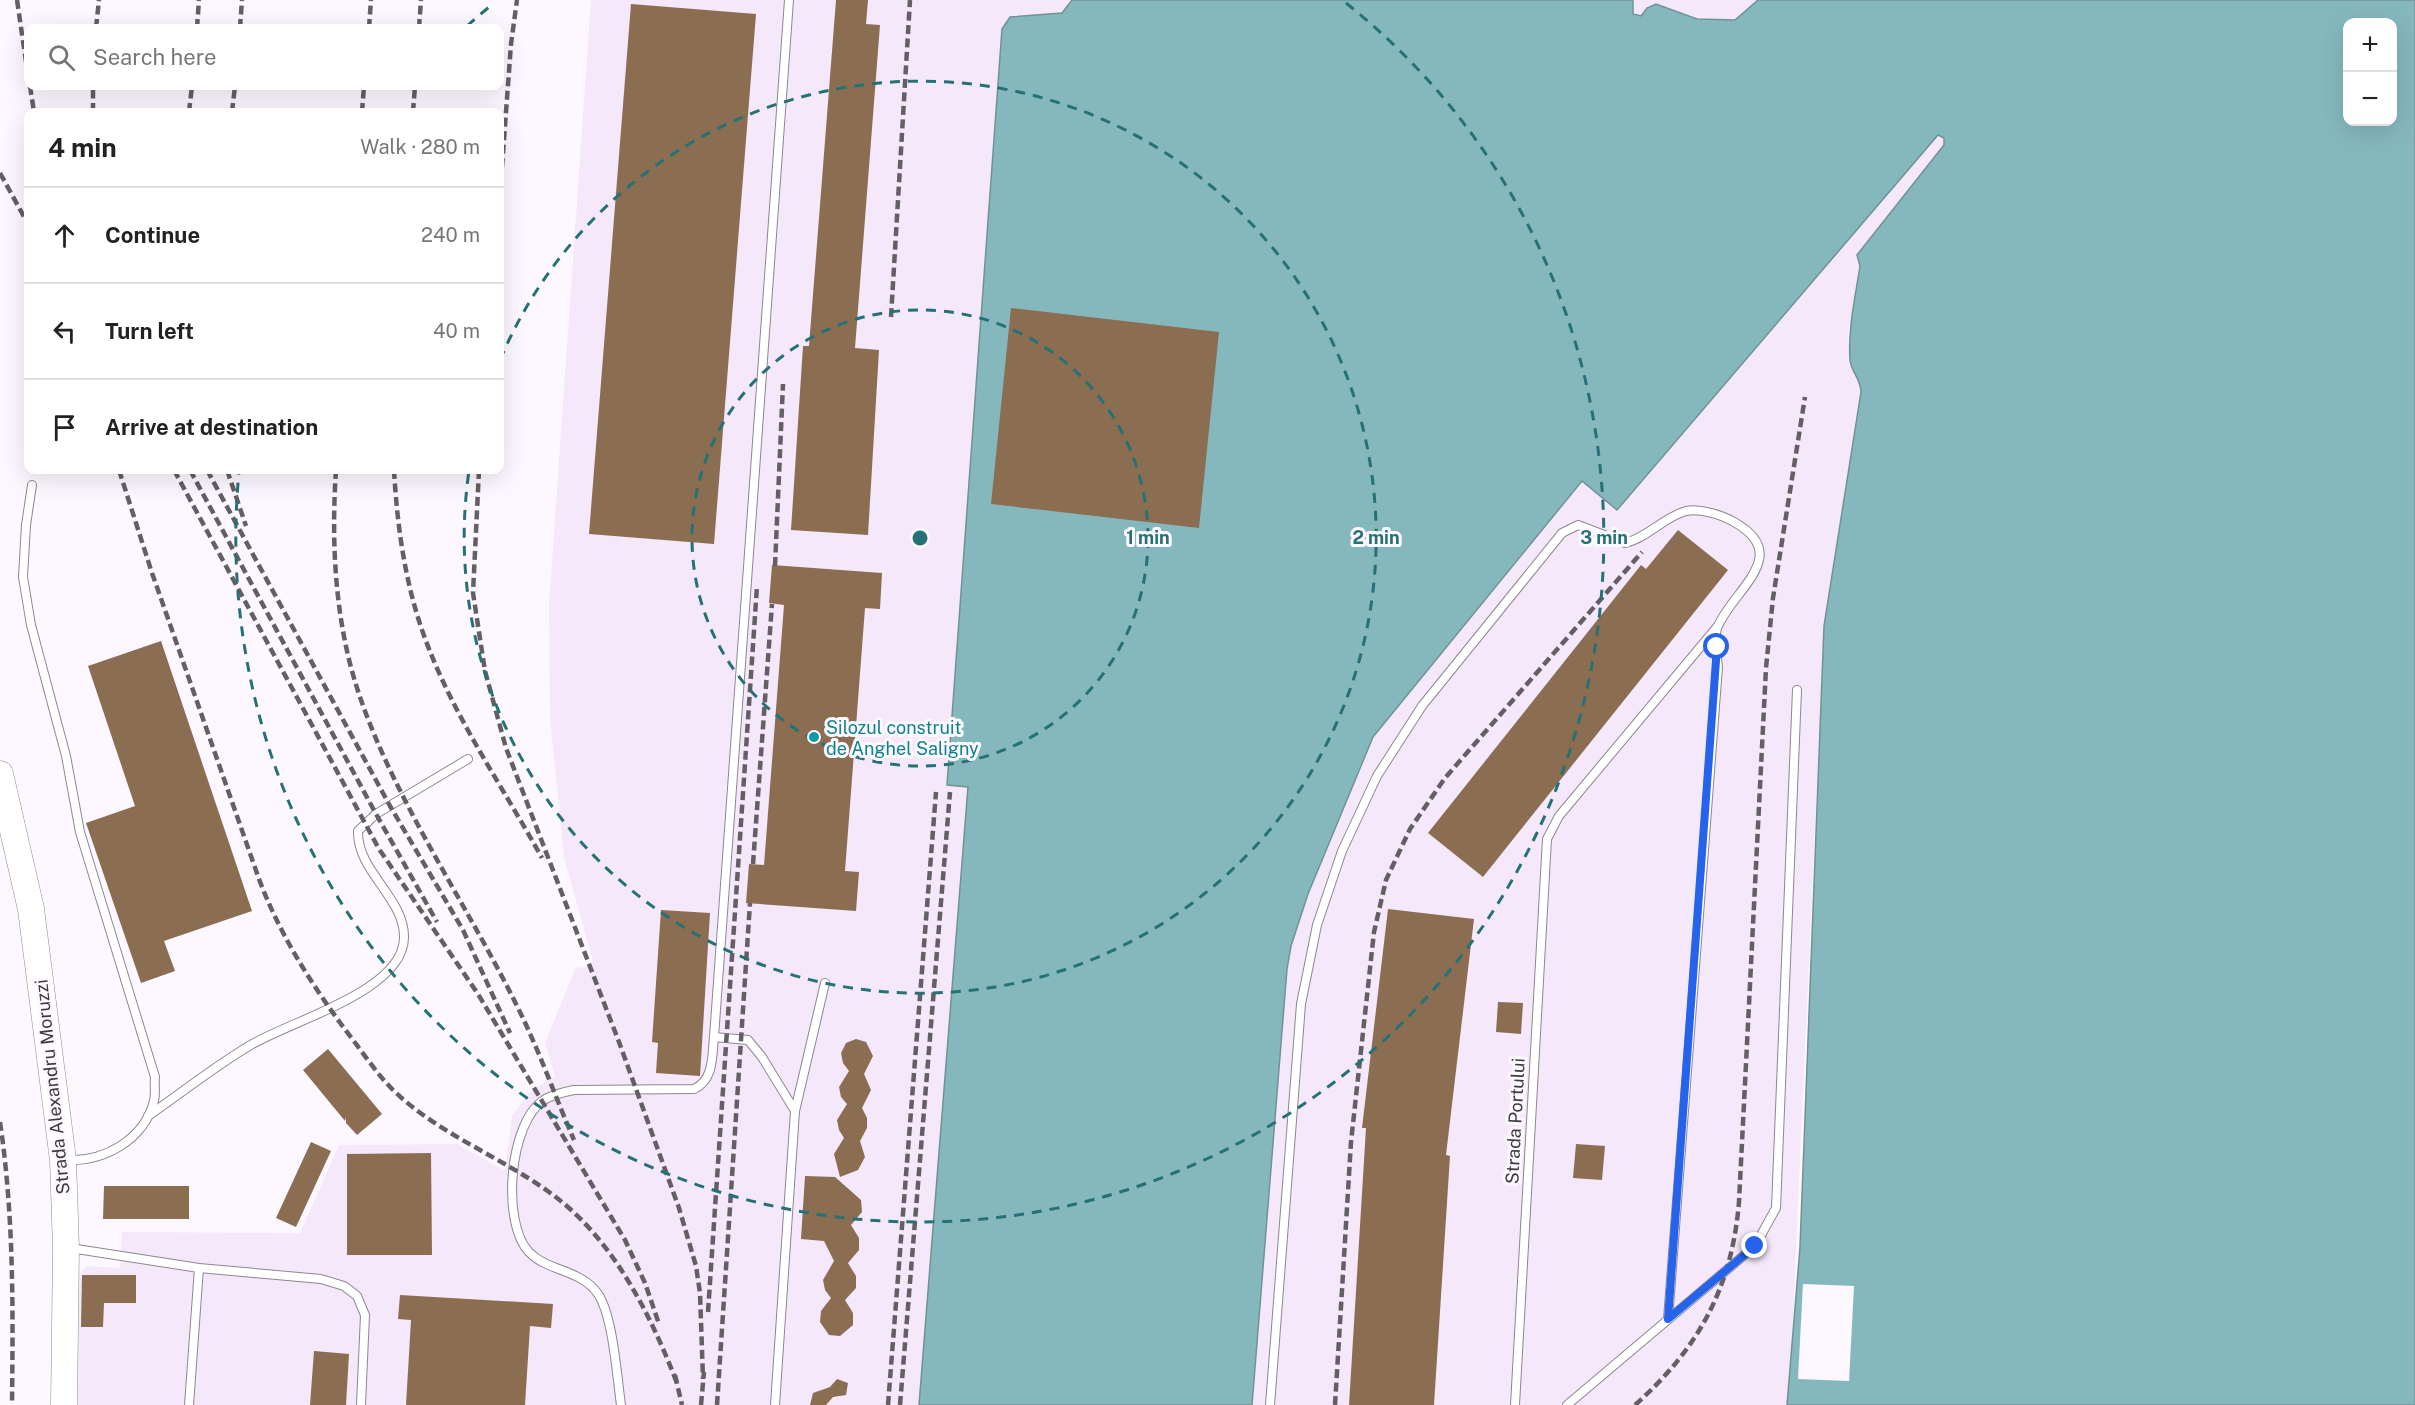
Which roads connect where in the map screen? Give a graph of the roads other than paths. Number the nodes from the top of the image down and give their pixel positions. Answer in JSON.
{"nodes":[{"id":1,"x":789,"y":0,"type":"edge"},
{"id":2,"x":32,"y":485,"type":"dead end"},
{"id":3,"x":1717,"y":627,"type":"junction"},
{"id":4,"x":1797,"y":690,"type":"dead end"},
{"id":5,"x":468,"y":759,"type":"dead end"},
{"id":6,"x":0,"y":774,"type":"edge"},
{"id":7,"x":825,"y":983,"type":"dead end"},
{"id":8,"x":714,"y":1037,"type":"junction"},
{"id":9,"x":795,"y":1111,"type":"junction"},
{"id":10,"x":147,"y":1116,"type":"junction"},
{"id":11,"x":63,"y":1160,"type":"junction"},
{"id":12,"x":66,"y":1248,"type":"junction"},
{"id":13,"x":199,"y":1268,"type":"junction"},
{"id":14,"x":1668,"y":1319,"type":"junction"},
{"id":15,"x":63,"y":1405,"type":"edge"},
{"id":16,"x":189,"y":1405,"type":"edge"},
{"id":17,"x":361,"y":1405,"type":"edge"},
{"id":18,"x":621,"y":1405,"type":"edge"},
{"id":19,"x":775,"y":1405,"type":"edge"},
{"id":20,"x":1270,"y":1405,"type":"edge"},
{"id":21,"x":1515,"y":1405,"type":"edge"},
{"id":22,"x":1567,"y":1405,"type":"edge"}],
"edges":[{"from":1,"to":8,"type":"lane"},
{"from":2,"to":10,"type":"lane"},
{"from":3,"to":14,"type":"lane"},
{"from":3,"to":20,"type":"lane"},
{"from":3,"to":21,"type":"lane","name":"Strada Portului"},
{"from":4,"to":14,"type":"lane"},
{"from":5,"to":10,"type":"lane"},
{"from":6,"to":11,"type":"main road","name":"Strada Alexandru Moruzzi"},
{"from":7,"to":9,"type":"lane"},
{"from":8,"to":9,"type":"lane"},
{"from":8,"to":18,"type":"lane"},
{"from":9,"to":19,"type":"lane"},
{"from":10,"to":11,"type":"lane"},
{"from":11,"to":12,"type":"main road","name":"Strada Alexandru Moruzzi"},
{"from":12,"to":13,"type":"lane"},
{"from":12,"to":15,"type":"main road","name":"Strada Alexandru Moruzzi"},
{"from":13,"to":16,"type":"lane"},
{"from":13,"to":17,"type":"lane"},
{"from":14,"to":22,"type":"lane"}]}
